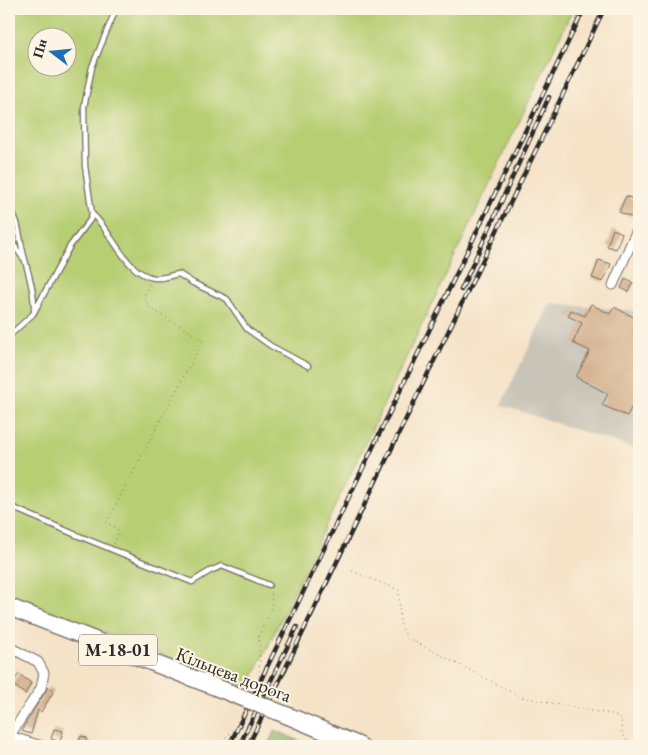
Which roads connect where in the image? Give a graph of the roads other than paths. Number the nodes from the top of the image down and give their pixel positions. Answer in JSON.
{"nodes":[{"id":1,"x":116,"y":9,"type":"edge"},
{"id":2,"x":9,"y":206,"type":"edge"},
{"id":3,"x":92,"y":214,"type":"junction"},
{"id":4,"x":639,"y":225,"type":"edge"},
{"id":5,"x":9,"y":238,"type":"edge"},
{"id":6,"x":25,"y":261,"type":"junction"},
{"id":7,"x":613,"y":285,"type":"dead end"},
{"id":8,"x":33,"y":314,"type":"junction"},
{"id":9,"x":9,"y":336,"type":"edge"},
{"id":10,"x":308,"y":366,"type":"dead end"},
{"id":11,"x":9,"y":506,"type":"edge"},
{"id":12,"x":269,"y":586,"type":"road end"},
{"id":13,"x":11,"y":609,"type":"edge"},
{"id":14,"x":9,"y":647,"type":"edge"},
{"id":15,"x":9,"y":737,"type":"edge"},
{"id":16,"x":42,"y":746,"type":"edge"},
{"id":17,"x":360,"y":746,"type":"edge"}],
"edges":[{"from":1,"to":3,"type":"lane"},
{"from":2,"to":6,"type":"lane"},
{"from":3,"to":8,"type":"lane"},
{"from":3,"to":10,"type":"lane"},
{"from":4,"to":7,"type":"street"},
{"from":5,"to":6,"type":"lane"},
{"from":6,"to":8,"type":"lane"},
{"from":8,"to":9,"type":"lane"},
{"from":11,"to":12,"type":"lane"},
{"from":13,"to":17,"type":"highway","name":"Кільцева дорога","number":"М-18-01","bridge":true},
{"from":14,"to":15,"type":"street"},
{"from":15,"to":16,"type":"street"}]}
